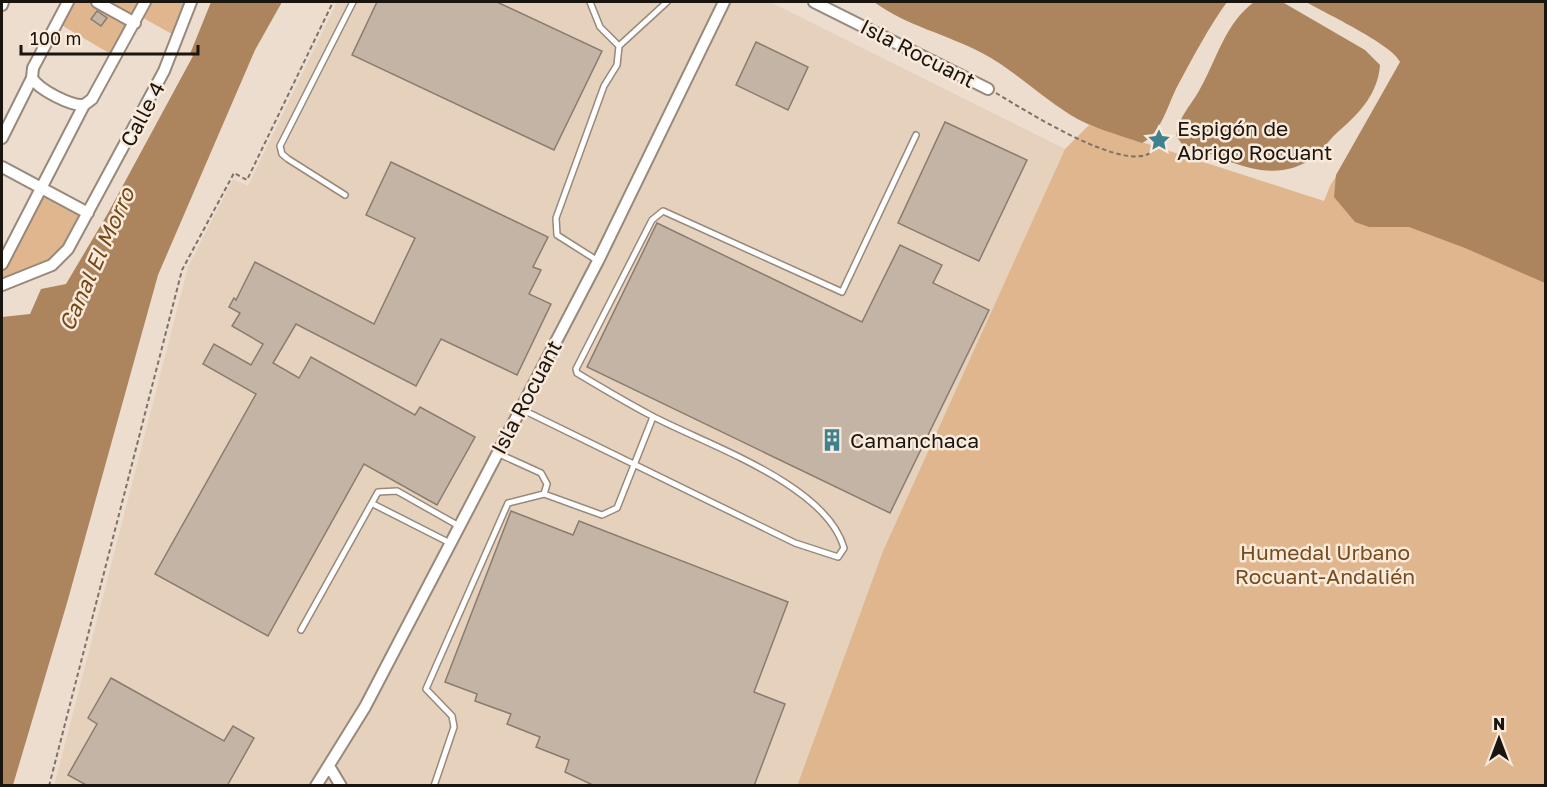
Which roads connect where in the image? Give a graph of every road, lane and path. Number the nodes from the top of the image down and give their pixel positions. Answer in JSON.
{"nodes":[{"id":1,"x":68,"y":2,"type":"edge"},
{"id":2,"x":97,"y":2,"type":"edge"},
{"id":3,"x":146,"y":2,"type":"edge"},
{"id":4,"x":191,"y":2,"type":"edge"},
{"id":5,"x":333,"y":2,"type":"edge"},
{"id":6,"x":352,"y":2,"type":"edge"},
{"id":7,"x":590,"y":2,"type":"edge"},
{"id":8,"x":667,"y":2,"type":"edge"},
{"id":9,"x":724,"y":2,"type":"edge"},
{"id":10,"x":814,"y":2,"type":"edge"},
{"id":11,"x":135,"y":23,"type":"junction"},
{"id":12,"x":619,"y":46,"type":"junction"},
{"id":13,"x":32,"y":78,"type":"junction"},
{"id":14,"x":988,"y":89,"type":"joint"},
{"id":15,"x":84,"y":105,"type":"junction"},
{"id":16,"x":916,"y":135,"type":"dead end"},
{"id":17,"x":2,"y":138,"type":"edge"},
{"id":18,"x":1164,"y":141,"type":"dead end"},
{"id":19,"x":2,"y":167,"type":"edge"},
{"id":20,"x":41,"y":188,"type":"junction"},
{"id":21,"x":345,"y":195,"type":"dead end"},
{"id":22,"x":87,"y":213,"type":"junction"},
{"id":23,"x":598,"y":261,"type":"junction"},
{"id":24,"x":2,"y":264,"type":"edge"},
{"id":25,"x":2,"y":285,"type":"edge"},
{"id":26,"x":520,"y":409,"type":"junction"},
{"id":27,"x":653,"y":417,"type":"junction"},
{"id":28,"x":497,"y":453,"type":"junction"},
{"id":29,"x":633,"y":462,"type":"junction"},
{"id":30,"x":544,"y":494,"type":"junction"},
{"id":31,"x":373,"y":504,"type":"junction"},
{"id":32,"x":459,"y":525,"type":"junction"},
{"id":33,"x":450,"y":543,"type":"junction"},
{"id":34,"x":301,"y":630,"type":"dead end"},
{"id":35,"x":329,"y":766,"type":"junction"},
{"id":36,"x":49,"y":786,"type":"edge"},
{"id":37,"x":316,"y":786,"type":"edge"},
{"id":38,"x":341,"y":786,"type":"edge"},
{"id":39,"x":434,"y":786,"type":"edge"}],
"edges":[{"from":1,"to":13,"type":"street"},
{"from":2,"to":11,"type":"street"},
{"from":3,"to":11,"type":"street"},
{"from":4,"to":22,"type":"street","name":"Calle 4"},
{"from":5,"to":36,"type":"path"},
{"from":6,"to":21,"type":"lane"},
{"from":7,"to":12,"type":"lane"},
{"from":8,"to":12,"type":"lane"},
{"from":9,"to":23,"type":"street","name":"Isla Rocuant"},
{"from":10,"to":14,"type":"street","name":"Isla Rocuant"},
{"from":11,"to":15,"type":"street"},
{"from":12,"to":23,"type":"lane"},
{"from":13,"to":15,"type":"street"},
{"from":13,"to":17,"type":"street"},
{"from":14,"to":18,"type":"path"},
{"from":15,"to":20,"type":"street"},
{"from":16,"to":27,"type":"lane"},
{"from":19,"to":20,"type":"street"},
{"from":20,"to":22,"type":"street"},
{"from":20,"to":24,"type":"street"},
{"from":22,"to":25,"type":"street","name":"Calle 4"},
{"from":23,"to":26,"type":"street","name":"Isla Rocuant"},
{"from":26,"to":28,"type":"street","name":"Isla Rocuant"},
{"from":26,"to":29,"type":"lane"},
{"from":27,"to":29,"type":"lane"},
{"from":27,"to":29,"type":"lane"},
{"from":28,"to":30,"type":"lane"},
{"from":28,"to":32,"type":"street","name":"Isla Rocuant"},
{"from":29,"to":30,"type":"lane"},
{"from":30,"to":39,"type":"lane"},
{"from":31,"to":32,"type":"lane"},
{"from":31,"to":33,"type":"lane"},
{"from":31,"to":34,"type":"lane"},
{"from":32,"to":33,"type":"street","name":"Isla Rocuant"},
{"from":33,"to":35,"type":"street","name":"Isla Rocuant"},
{"from":35,"to":37,"type":"street","name":"Isla Rocuant"},
{"from":35,"to":38,"type":"street"}]}
